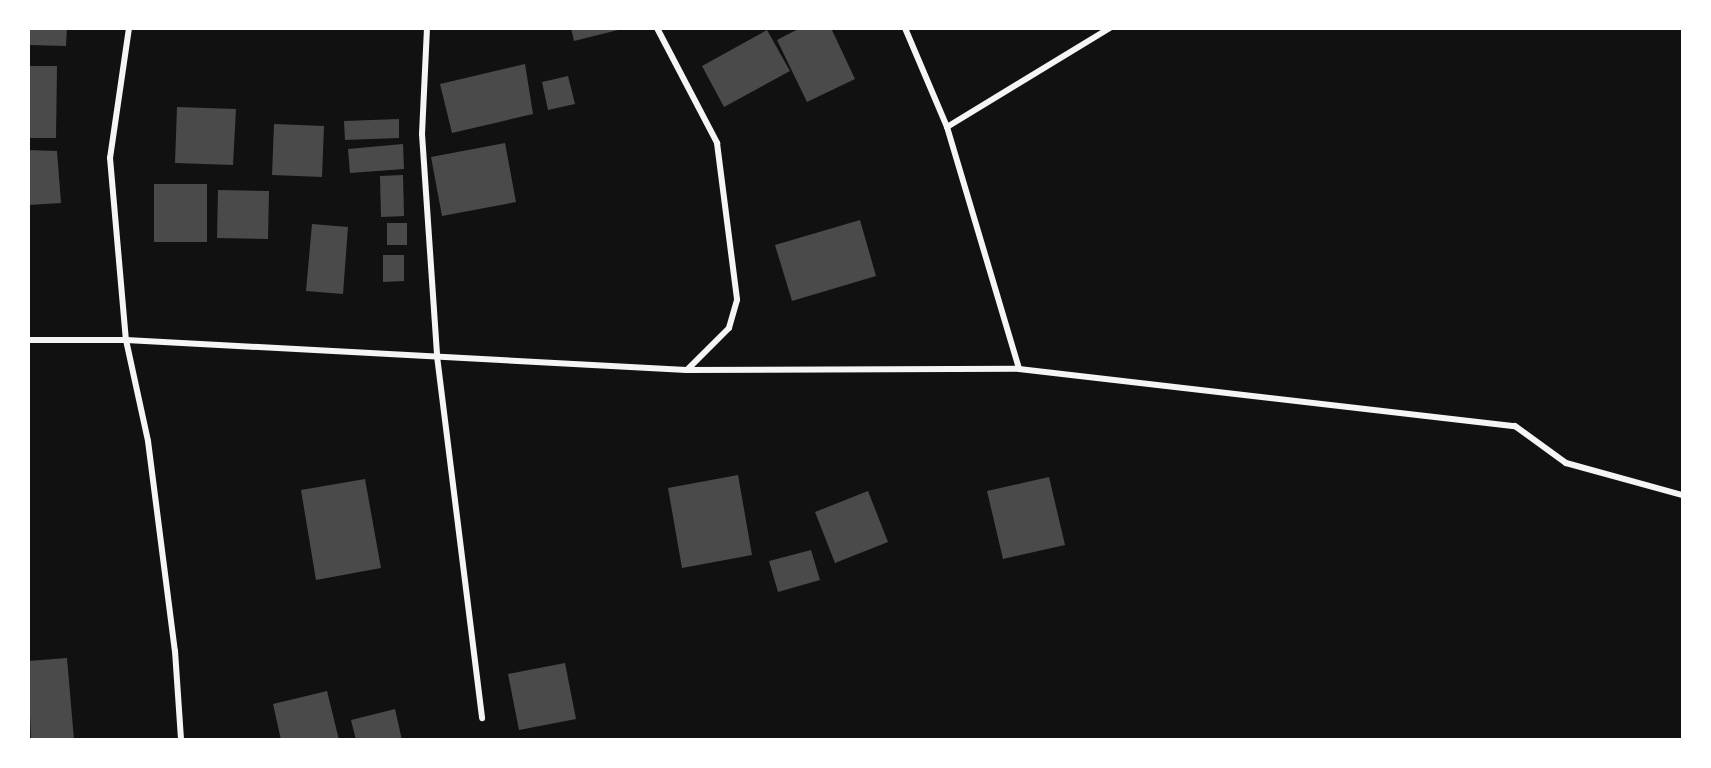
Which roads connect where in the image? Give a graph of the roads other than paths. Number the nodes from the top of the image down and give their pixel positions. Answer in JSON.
{"nodes":[{"id":1,"x":129,"y":28,"type":"edge"},
{"id":2,"x":427,"y":28,"type":"edge"},
{"id":3,"x":657,"y":28,"type":"edge"},
{"id":4,"x":905,"y":28,"type":"edge"},
{"id":5,"x":1110,"y":28,"type":"edge"},
{"id":6,"x":947,"y":127,"type":"junction"},
{"id":7,"x":28,"y":340,"type":"edge"},
{"id":8,"x":126,"y":340,"type":"junction"},
{"id":9,"x":437,"y":356,"type":"junction"},
{"id":10,"x":1018,"y":369,"type":"junction"},
{"id":11,"x":686,"y":370,"type":"junction"},
{"id":12,"x":1683,"y":495,"type":"edge"},
{"id":13,"x":482,"y":718,"type":"dead end"},
{"id":14,"x":180,"y":740,"type":"edge"}],
"edges":[{"from":1,"to":8,"type":"street"},
{"from":2,"to":9,"type":"street"},
{"from":3,"to":11,"type":"street"},
{"from":4,"to":6,"type":"street"},
{"from":5,"to":6,"type":"street"},
{"from":6,"to":10,"type":"street"},
{"from":7,"to":8,"type":"street"},
{"from":8,"to":9,"type":"street"},
{"from":8,"to":14,"type":"street"},
{"from":9,"to":11,"type":"street"},
{"from":9,"to":13,"type":"street"},
{"from":10,"to":11,"type":"street"},
{"from":10,"to":12,"type":"street"}]}
